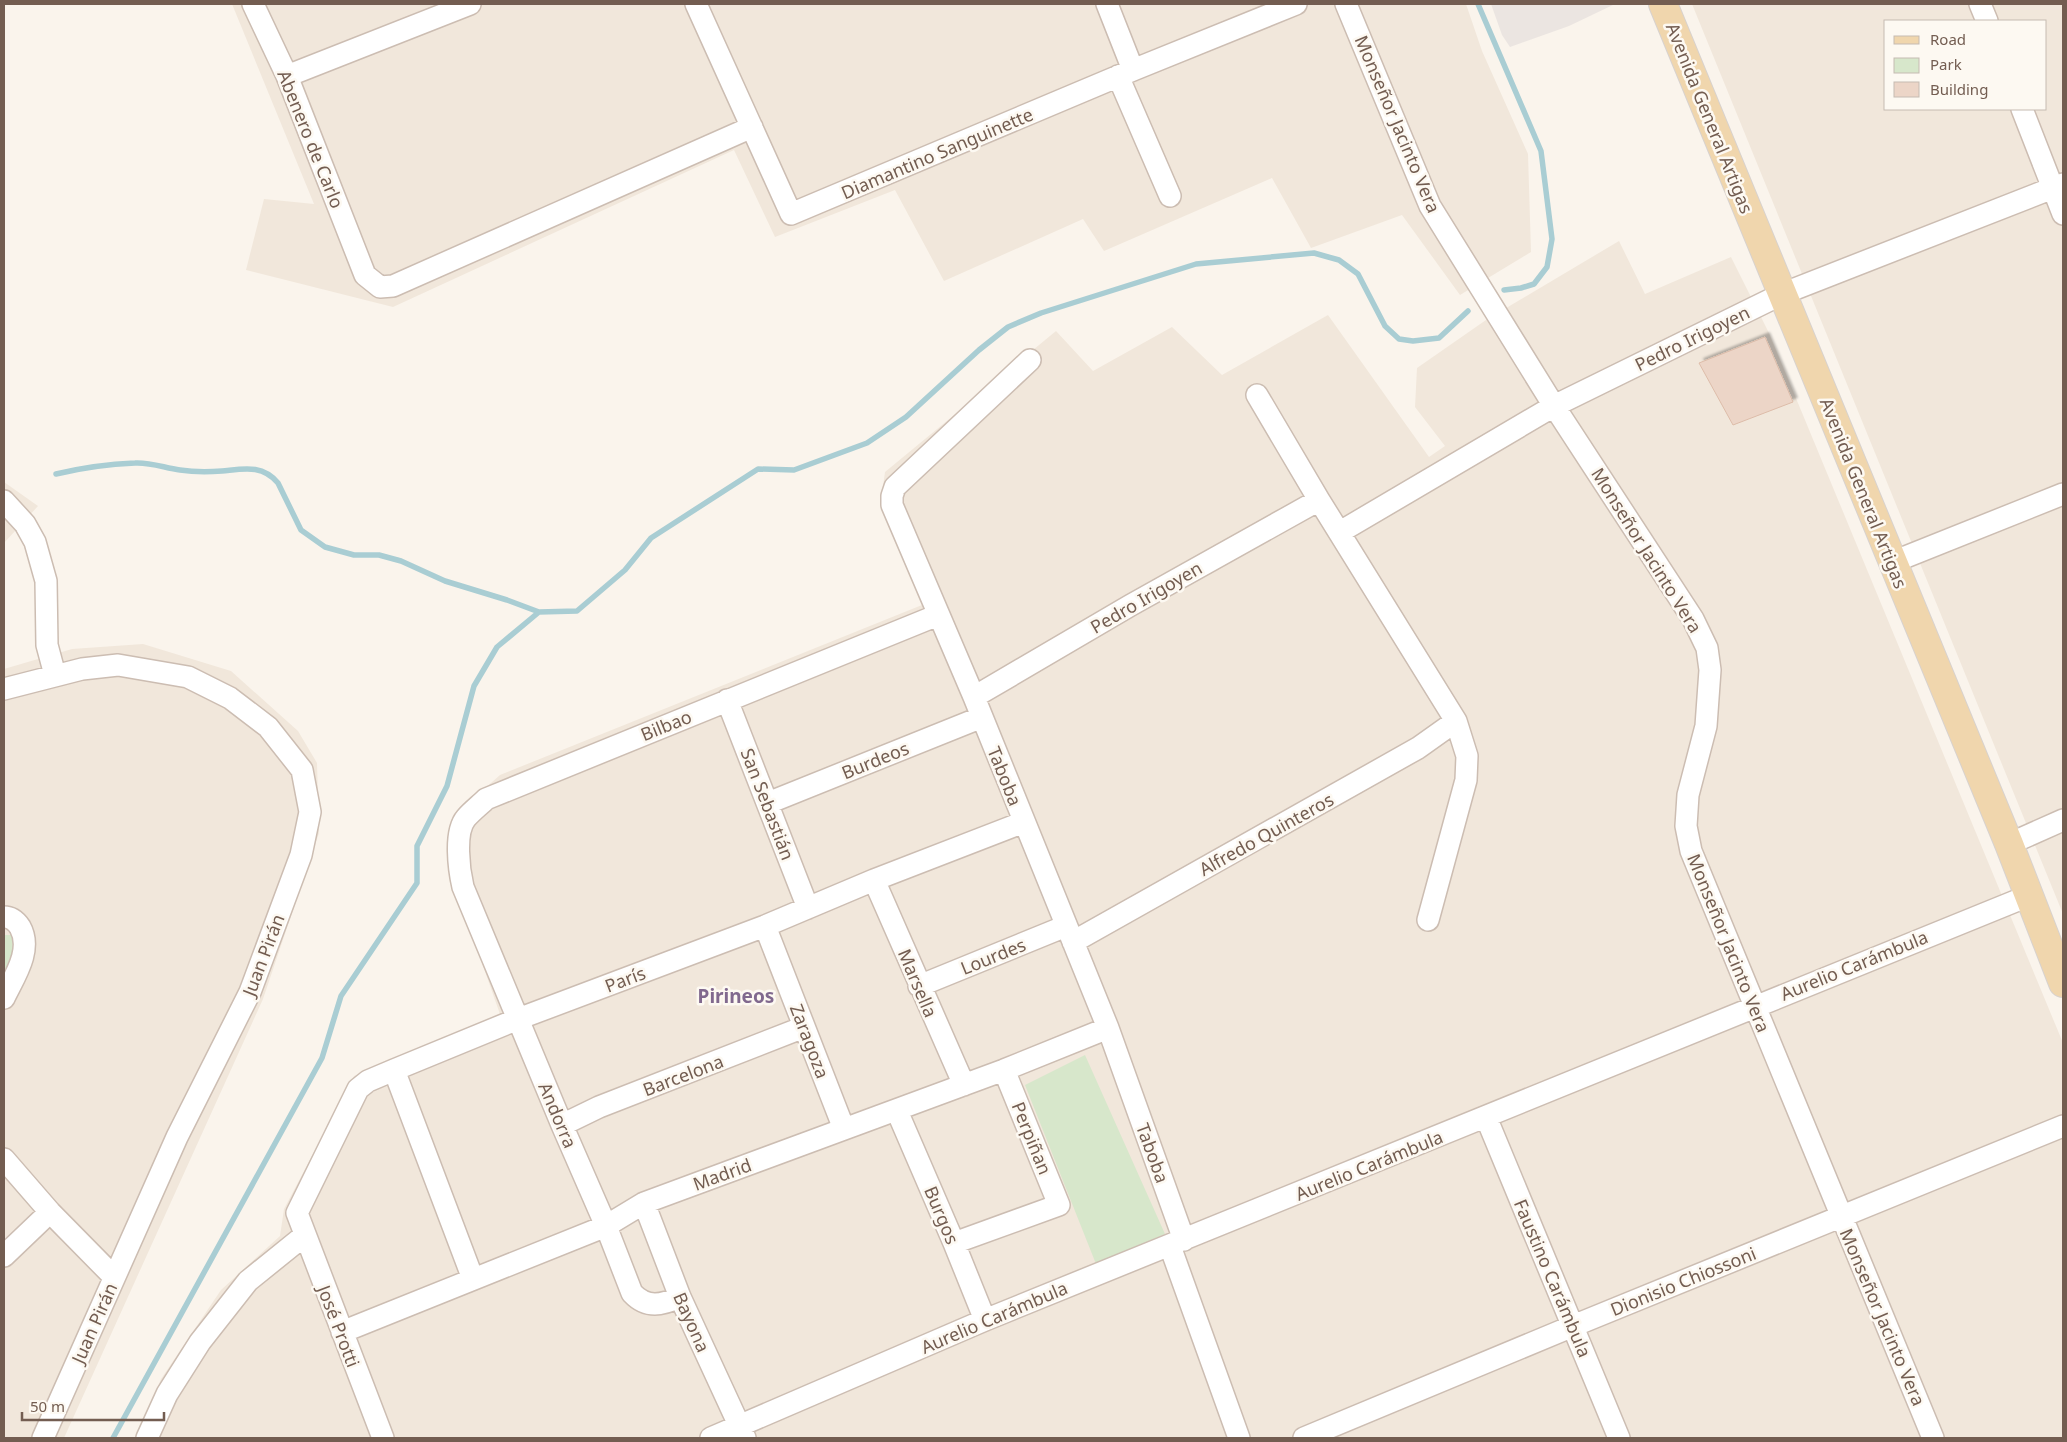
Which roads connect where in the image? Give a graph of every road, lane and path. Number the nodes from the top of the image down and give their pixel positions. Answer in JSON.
{"nodes":[{"id":1,"x":253,"y":4,"type":"edge"},
{"id":2,"x":470,"y":4,"type":"edge"},
{"id":3,"x":696,"y":4,"type":"edge"},
{"id":4,"x":1107,"y":4,"type":"edge"},
{"id":5,"x":1296,"y":4,"type":"edge"},
{"id":6,"x":1346,"y":4,"type":"edge"},
{"id":7,"x":1663,"y":4,"type":"edge"},
{"id":8,"x":1980,"y":4,"type":"edge"},
{"id":9,"x":1987,"y":20,"type":"edge"},
{"id":10,"x":1126,"y":73,"type":"junction"},
{"id":11,"x":287,"y":76,"type":"junction"},
{"id":12,"x":2022,"y":110,"type":"edge"},
{"id":13,"x":752,"y":127,"type":"junction"},
{"id":14,"x":2058,"y":186,"type":"edge"},
{"id":15,"x":1170,"y":196,"type":"dead end"},
{"id":16,"x":2063,"y":214,"type":"edge"},
{"id":17,"x":1782,"y":294,"type":"junction"},
{"id":18,"x":1030,"y":360,"type":"dead end"},
{"id":19,"x":1258,"y":395,"type":"dead end"},
{"id":20,"x":1554,"y":406,"type":"junction"},
{"id":21,"x":2063,"y":494,"type":"edge"},
{"id":22,"x":1319,"y":500,"type":"junction"},
{"id":23,"x":7,"y":510,"type":"edge"},
{"id":24,"x":1340,"y":532,"type":"junction"},
{"id":25,"x":1893,"y":562,"type":"junction"},
{"id":26,"x":938,"y":615,"type":"junction"},
{"id":27,"x":55,"y":675,"type":"junction"},
{"id":28,"x":4,"y":689,"type":"edge"},
{"id":29,"x":974,"y":697,"type":"junction"},
{"id":30,"x":728,"y":700,"type":"junction"},
{"id":31,"x":982,"y":717,"type":"junction"},
{"id":32,"x":1456,"y":721,"type":"junction"},
{"id":33,"x":768,"y":803,"type":"junction"},
{"id":34,"x":2063,"y":820,"type":"edge"},
{"id":35,"x":1024,"y":822,"type":"junction"},
{"id":36,"x":2009,"y":844,"type":"junction"},
{"id":37,"x":874,"y":880,"type":"junction"},
{"id":38,"x":463,"y":887,"type":"joint"},
{"id":39,"x":2028,"y":896,"type":"junction"},
{"id":40,"x":808,"y":908,"type":"junction"},
{"id":41,"x":4,"y":917,"type":"edge"},
{"id":42,"x":1428,"y":920,"type":"dead end"},
{"id":43,"x":765,"y":926,"type":"junction"},
{"id":44,"x":1070,"y":934,"type":"junction"},
{"id":45,"x":2063,"y":983,"type":"edge"},
{"id":46,"x":919,"y":986,"type":"junction"},
{"id":47,"x":4,"y":998,"type":"edge"},
{"id":48,"x":1755,"y":1005,"type":"junction"},
{"id":49,"x":518,"y":1019,"type":"junction"},
{"id":50,"x":804,"y":1027,"type":"junction"},
{"id":51,"x":1108,"y":1028,"type":"junction"},
{"id":52,"x":394,"y":1070,"type":"junction"},
{"id":53,"x":1004,"y":1070,"type":"junction"},
{"id":54,"x":964,"y":1085,"type":"junction"},
{"id":55,"x":897,"y":1111,"type":"junction"},
{"id":56,"x":1486,"y":1117,"type":"junction"},
{"id":57,"x":562,"y":1125,"type":"junction"},
{"id":58,"x":2063,"y":1126,"type":"edge"},
{"id":59,"x":844,"y":1129,"type":"junction"},
{"id":60,"x":4,"y":1159,"type":"edge"},
{"id":61,"x":644,"y":1203,"type":"junction"},
{"id":62,"x":50,"y":1212,"type":"junction"},
{"id":63,"x":297,"y":1213,"type":"joint"},
{"id":64,"x":1841,"y":1218,"type":"junction"},
{"id":65,"x":606,"y":1226,"type":"junction"},
{"id":66,"x":305,"y":1235,"type":"junction"},
{"id":67,"x":954,"y":1243,"type":"junction"},
{"id":68,"x":1177,"y":1243,"type":"junction"},
{"id":69,"x":4,"y":1256,"type":"edge"},
{"id":70,"x":114,"y":1277,"type":"junction"},
{"id":71,"x":474,"y":1279,"type":"junction"},
{"id":72,"x":680,"y":1297,"type":"junction"},
{"id":73,"x":984,"y":1320,"type":"junction"},
{"id":74,"x":1573,"y":1326,"type":"junction"},
{"id":75,"x":342,"y":1332,"type":"junction"},
{"id":76,"x":742,"y":1433,"type":"edge"},
{"id":77,"x":43,"y":1438,"type":"edge"},
{"id":78,"x":147,"y":1438,"type":"edge"},
{"id":79,"x":383,"y":1438,"type":"edge"},
{"id":80,"x":711,"y":1438,"type":"edge"},
{"id":81,"x":1239,"y":1438,"type":"edge"},
{"id":82,"x":1304,"y":1438,"type":"edge"},
{"id":83,"x":1619,"y":1438,"type":"edge"},
{"id":84,"x":1933,"y":1438,"type":"edge"}],
"edges":[{"from":1,"to":11,"type":"street","name":"Abenero de Carlo"},
{"from":2,"to":11,"type":"street"},
{"from":3,"to":13,"type":"street","name":"Diamantino Sanguinette"},
{"from":4,"to":10,"type":"street"},
{"from":5,"to":10,"type":"street","name":"Diamantino Sanguinette"},
{"from":6,"to":20,"type":"street","name":"Monseñor Jacinto Vera"},
{"from":7,"to":17,"type":"main road","name":"Avenida General Artigas"},
{"from":8,"to":9,"type":"street"},
{"from":10,"to":13,"type":"street","name":"Diamantino Sanguinette"},
{"from":10,"to":15,"type":"street"},
{"from":11,"to":13,"type":"street","name":"Abenero de Carlo"},
{"from":12,"to":14,"type":"street"},
{"from":14,"to":16,"type":"street"},
{"from":14,"to":17,"type":"street","name":"Pedro Irigoyen"},
{"from":17,"to":20,"type":"street","name":"Pedro Irigoyen"},
{"from":17,"to":25,"type":"main road","name":"Avenida General Artigas"},
{"from":18,"to":26,"type":"street","name":"Taboba"},
{"from":19,"to":22,"type":"street"},
{"from":20,"to":24,"type":"street","name":"Pedro Irigoyen"},
{"from":20,"to":48,"type":"street","name":"Monseñor Jacinto Vera"},
{"from":21,"to":25,"type":"street"},
{"from":22,"to":24,"type":"street"},
{"from":22,"to":29,"type":"street","name":"Pedro Irigoyen"},
{"from":23,"to":27,"type":"street"},
{"from":24,"to":32,"type":"street"},
{"from":25,"to":36,"type":"main road","name":"Avenida General Artigas"},
{"from":26,"to":29,"type":"street","name":"Taboba"},
{"from":26,"to":30,"type":"street","name":"Bilbao"},
{"from":27,"to":28,"type":"street","name":"Juan Pirán"},
{"from":27,"to":70,"type":"street","name":"Juan Pirán"},
{"from":29,"to":31,"type":"street","name":"Taboba"},
{"from":30,"to":33,"type":"street","name":"San Sebastián"},
{"from":30,"to":38,"type":"street","name":"Bilbao"},
{"from":31,"to":33,"type":"street","name":"Burdeos"},
{"from":31,"to":35,"type":"street","name":"Taboba"},
{"from":32,"to":42,"type":"street"},
{"from":32,"to":44,"type":"street","name":"Alfredo Quinteros"},
{"from":33,"to":40,"type":"street","name":"San Sebastián"},
{"from":34,"to":36,"type":"street"},
{"from":35,"to":37,"type":"street","name":"París"},
{"from":35,"to":44,"type":"street","name":"Taboba"},
{"from":36,"to":39,"type":"main road","name":"Avenida General Artigas"},
{"from":37,"to":40,"type":"street","name":"París"},
{"from":37,"to":46,"type":"street","name":"Marsella"},
{"from":38,"to":49,"type":"street","name":"Andorra"},
{"from":39,"to":45,"type":"main road","name":"Avenida General Artigas"},
{"from":39,"to":48,"type":"street","name":"Aurelio Carámbula"},
{"from":40,"to":43,"type":"street","name":"París"},
{"from":41,"to":47,"type":"street"},
{"from":43,"to":49,"type":"street","name":"París"},
{"from":43,"to":50,"type":"street","name":"Zaragoza"},
{"from":44,"to":46,"type":"street","name":"Lourdes"},
{"from":44,"to":51,"type":"street","name":"Taboba"},
{"from":46,"to":54,"type":"street","name":"Marsella"},
{"from":48,"to":56,"type":"street","name":"Aurelio Carámbula"},
{"from":48,"to":64,"type":"street","name":"Monseñor Jacinto Vera"},
{"from":49,"to":52,"type":"street","name":"París"},
{"from":49,"to":57,"type":"street","name":"Andorra"},
{"from":50,"to":57,"type":"street","name":"Barcelona"},
{"from":50,"to":59,"type":"street","name":"Zaragoza"},
{"from":51,"to":53,"type":"street","name":"Madrid"},
{"from":51,"to":68,"type":"street","name":"Taboba"},
{"from":52,"to":63,"type":"street","name":"París"},
{"from":52,"to":71,"type":"street"},
{"from":53,"to":54,"type":"street","name":"Madrid"},
{"from":53,"to":67,"type":"street","name":"Perpiñan"},
{"from":54,"to":55,"type":"street","name":"Madrid"},
{"from":55,"to":59,"type":"street","name":"Madrid"},
{"from":55,"to":67,"type":"street","name":"Burgos"},
{"from":56,"to":68,"type":"street","name":"Aurelio Carámbula"},
{"from":56,"to":74,"type":"street","name":"Faustino Carámbula"},
{"from":57,"to":65,"type":"street","name":"Andorra"},
{"from":58,"to":64,"type":"street","name":"Dionisio Chiossoni"},
{"from":59,"to":61,"type":"street","name":"Madrid"},
{"from":60,"to":62,"type":"street"},
{"from":61,"to":65,"type":"street","name":"Madrid"},
{"from":61,"to":72,"type":"street","name":"Bayona"},
{"from":62,"to":69,"type":"street"},
{"from":62,"to":70,"type":"street"},
{"from":63,"to":66,"type":"street","name":"José Protti"},
{"from":64,"to":74,"type":"street","name":"Dionisio Chiossoni"},
{"from":64,"to":84,"type":"street","name":"Monseñor Jacinto Vera"},
{"from":65,"to":71,"type":"street","name":"Madrid"},
{"from":65,"to":72,"type":"street","name":"Andorra"},
{"from":66,"to":75,"type":"street","name":"José Protti"},
{"from":66,"to":78,"type":"street"},
{"from":67,"to":73,"type":"street","name":"Burgos"},
{"from":68,"to":73,"type":"street","name":"Aurelio Carámbula"},
{"from":68,"to":81,"type":"street","name":"Taboba"},
{"from":70,"to":77,"type":"street","name":"Juan Pirán"},
{"from":71,"to":75,"type":"street","name":"Madrid"},
{"from":72,"to":76,"type":"street","name":"Bayona"},
{"from":73,"to":76,"type":"street","name":"Aurelio Carámbula"},
{"from":74,"to":82,"type":"street","name":"Dionisio Chiossoni"},
{"from":74,"to":83,"type":"street","name":"Faustino Carámbula"},
{"from":75,"to":79,"type":"street","name":"José Protti"},
{"from":76,"to":80,"type":"street","name":"Aurelio Carámbula"}]}
